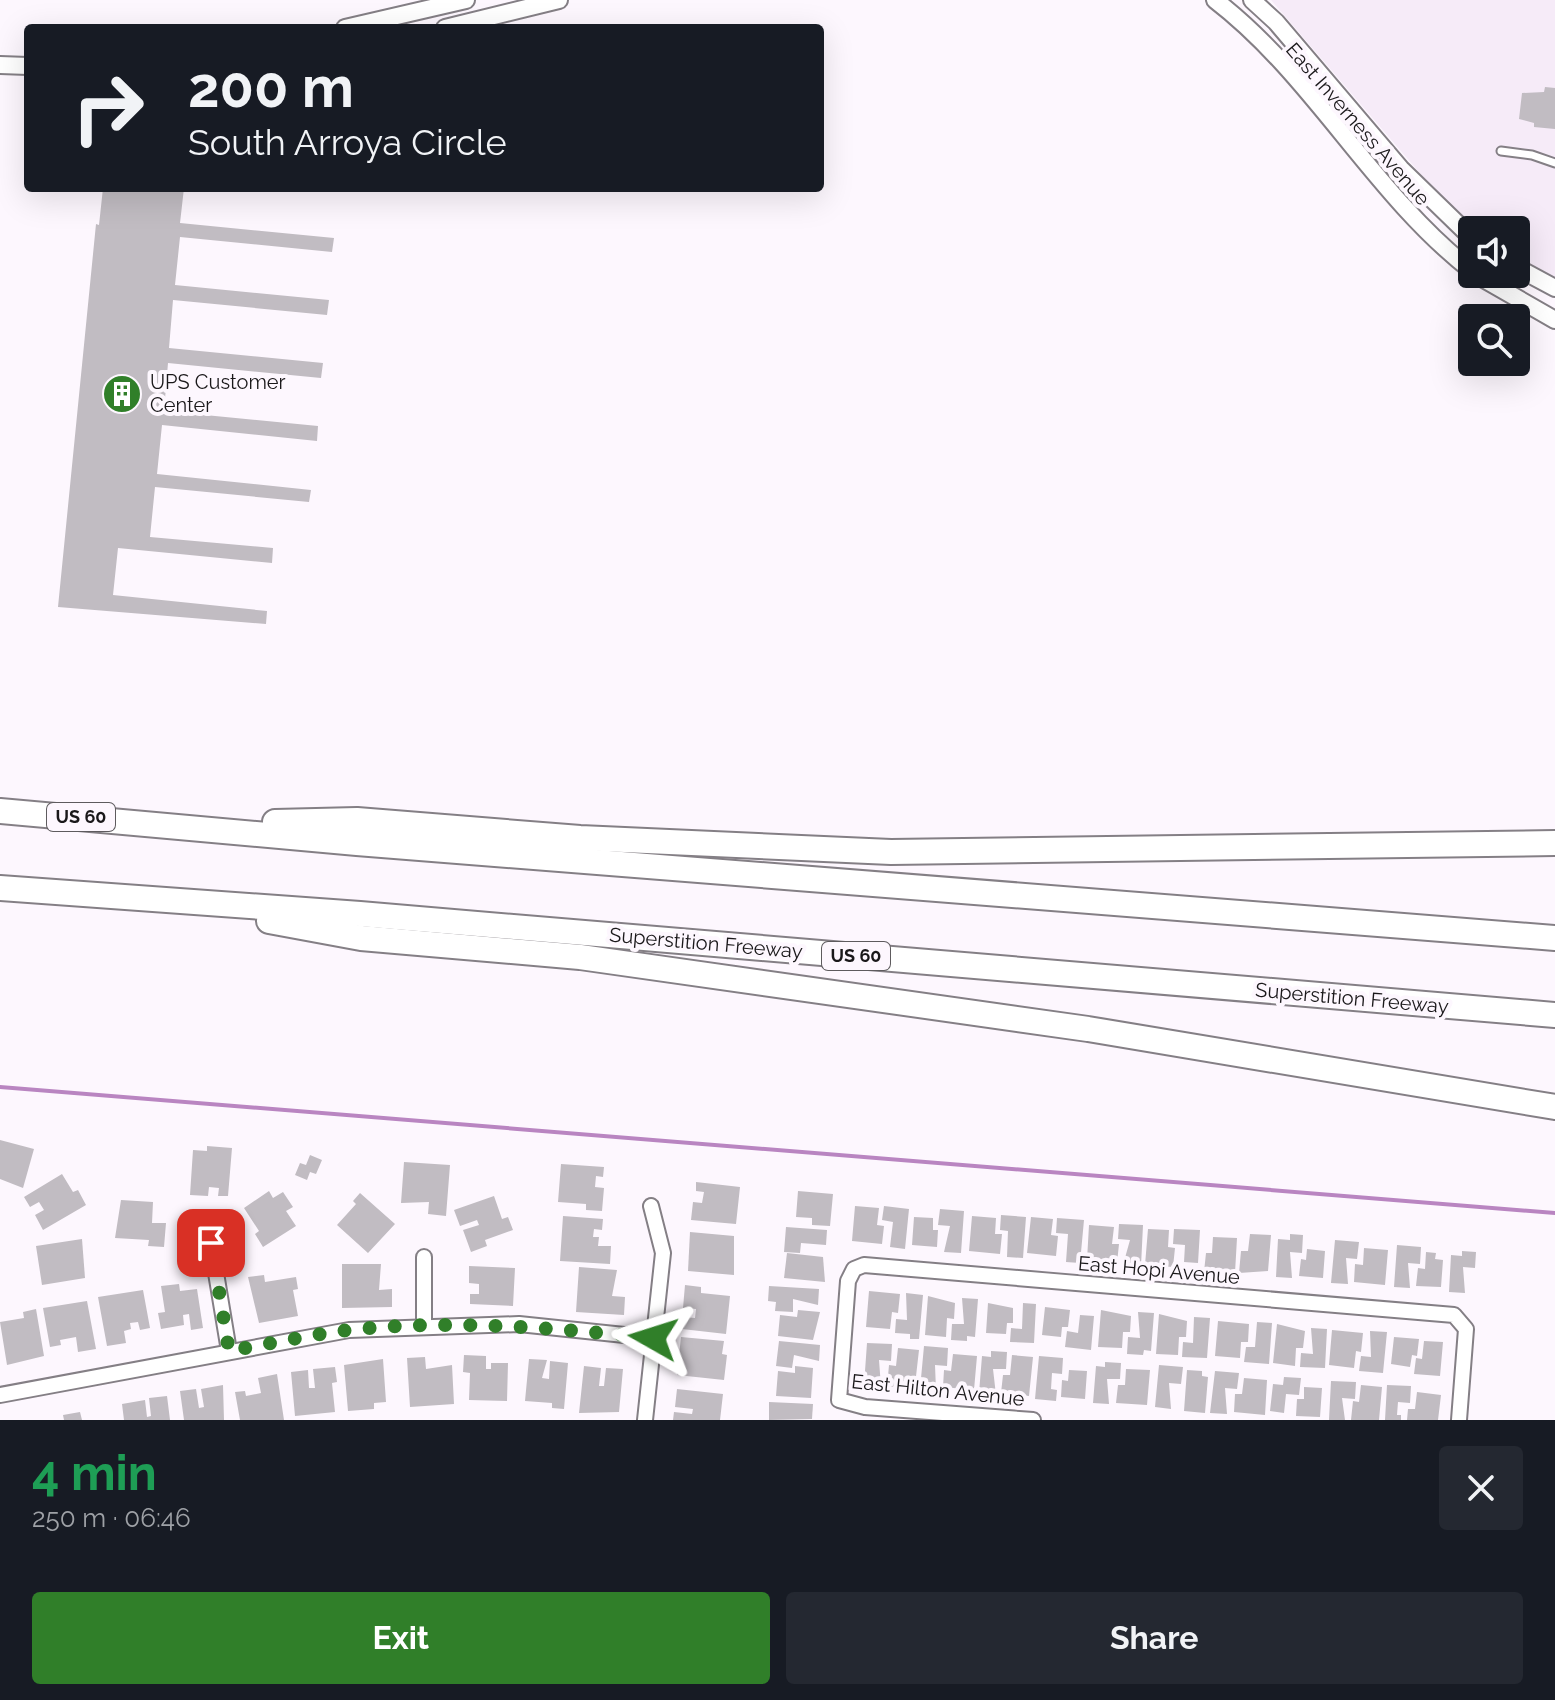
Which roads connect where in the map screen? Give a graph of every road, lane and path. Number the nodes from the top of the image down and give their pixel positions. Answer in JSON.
{"nodes":[{"id":1,"x":466,"y":0,"type":"edge"},
{"id":2,"x":559,"y":0,"type":"edge"},
{"id":3,"x":1215,"y":0,"type":"edge"},
{"id":4,"x":1252,"y":0,"type":"edge"},
{"id":5,"x":362,"y":24,"type":"edge"},
{"id":6,"x":461,"y":24,"type":"edge"},
{"id":7,"x":0,"y":65,"type":"edge"},
{"id":8,"x":24,"y":66,"type":"edge"},
{"id":9,"x":1501,"y":151,"type":"dead end"},
{"id":10,"x":1555,"y":163,"type":"edge"},
{"id":11,"x":1401,"y":169,"type":"junction"},
{"id":12,"x":1381,"y":184,"type":"junction"},
{"id":13,"x":1458,"y":224,"type":"edge"},
{"id":14,"x":1458,"y":260,"type":"edge"},
{"id":15,"x":1530,"y":275,"type":"edge"},
{"id":16,"x":1500,"y":288,"type":"edge"},
{"id":17,"x":1555,"y":288,"type":"edge"},
{"id":18,"x":1555,"y":320,"type":"edge"},
{"id":19,"x":0,"y":811,"type":"edge"},
{"id":20,"x":162,"y":824,"type":"junction"},
{"id":21,"x":1555,"y":843,"type":"edge"},
{"id":22,"x":0,"y":888,"type":"edge"},
{"id":23,"x":156,"y":900,"type":"junction"},
{"id":24,"x":1555,"y":938,"type":"edge"},
{"id":25,"x":1555,"y":1015,"type":"edge"},
{"id":26,"x":1555,"y":1107,"type":"edge"},
{"id":27,"x":651,"y":1206,"type":"dead end"},
{"id":28,"x":211,"y":1243,"type":"dead end"},
{"id":29,"x":424,"y":1257,"type":"dead end"},
{"id":30,"x":424,"y":1326,"type":"junction"},
{"id":31,"x":653,"y":1338,"type":"junction"},
{"id":32,"x":229,"y":1351,"type":"junction"},
{"id":33,"x":0,"y":1395,"type":"edge"},
{"id":34,"x":839,"y":1400,"type":"joint"},
{"id":35,"x":645,"y":1420,"type":"edge"},
{"id":36,"x":1033,"y":1420,"type":"edge"},
{"id":37,"x":1459,"y":1420,"type":"edge"}],
"edges":[{"from":1,"to":5,"type":"street"},
{"from":2,"to":6,"type":"street"},
{"from":3,"to":12,"type":"street","name":"East Inverness Avenue"},
{"from":4,"to":11,"type":"street","name":"East Inverness Avenue"},
{"from":7,"to":8,"type":"street"},
{"from":9,"to":10,"type":"lane"},
{"from":11,"to":12,"type":"street"},
{"from":11,"to":13,"type":"street","name":"East Inverness Avenue"},
{"from":12,"to":14,"type":"street","name":"East Inverness Avenue"},
{"from":15,"to":17,"type":"street"},
{"from":16,"to":18,"type":"street","name":"East Inverness Avenue"},
{"from":19,"to":20,"type":"highway","number":"US 60"},
{"from":20,"to":21,"type":"highway"},
{"from":20,"to":24,"type":"highway","number":"US 60"},
{"from":22,"to":23,"type":"highway","name":"Superstition Freeway","number":"US 60"},
{"from":23,"to":25,"type":"highway","name":"Superstition Freeway","number":"US 60"},
{"from":23,"to":26,"type":"highway"},
{"from":27,"to":31,"type":"street"},
{"from":28,"to":32,"type":"street"},
{"from":29,"to":30,"type":"street"},
{"from":30,"to":31,"type":"street"},
{"from":30,"to":32,"type":"street"},
{"from":31,"to":35,"type":"street"},
{"from":32,"to":33,"type":"street"},
{"from":34,"to":36,"type":"street","name":"East Hilton Avenue"},
{"from":34,"to":37,"type":"street","name":"East Hopi Avenue"}]}
